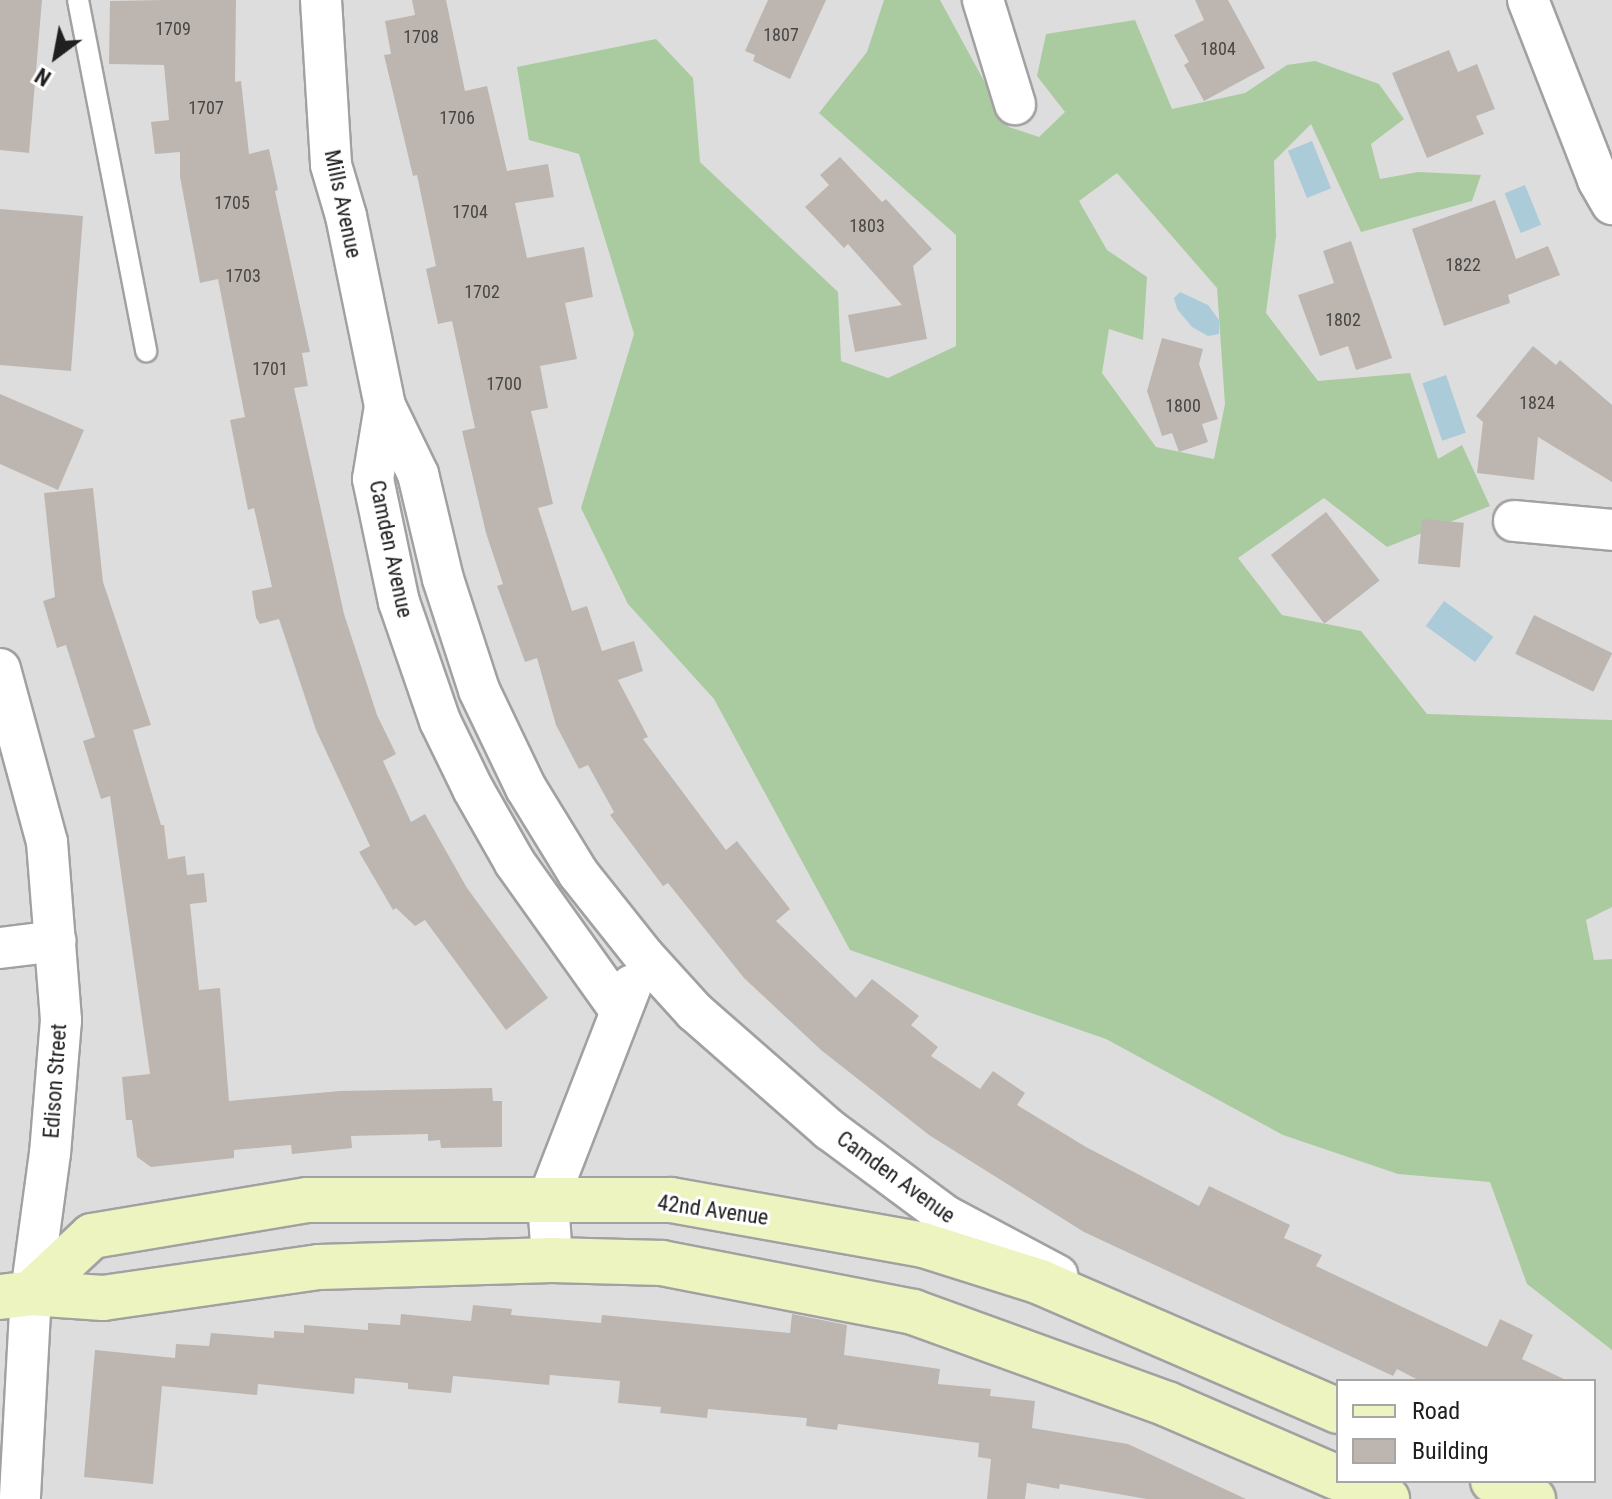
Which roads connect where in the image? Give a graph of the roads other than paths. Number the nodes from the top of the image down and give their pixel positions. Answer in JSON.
{"nodes":[{"id":1,"x":78,"y":0,"type":"edge"},
{"id":2,"x":321,"y":0,"type":"edge"},
{"id":3,"x":983,"y":0,"type":"edge"},
{"id":4,"x":1528,"y":0,"type":"edge"},
{"id":5,"x":1015,"y":104,"type":"dead end"},
{"id":6,"x":1612,"y":204,"type":"edge"},
{"id":7,"x":146,"y":351,"type":"dead end"},
{"id":8,"x":385,"y":406,"type":"junction"},
{"id":9,"x":1514,"y":521,"type":"dead end"},
{"id":10,"x":1612,"y":530,"type":"edge"},
{"id":11,"x":0,"y":669,"type":"edge"},
{"id":12,"x":56,"y":941,"type":"junction"},
{"id":13,"x":0,"y":948,"type":"edge"},
{"id":14,"x":644,"y":956,"type":"junction"},
{"id":15,"x":620,"y":1010,"type":"junction"},
{"id":16,"x":548,"y":1200,"type":"junction"},
{"id":17,"x":552,"y":1260,"type":"junction"},
{"id":18,"x":15,"y":1295,"type":"edge"},
{"id":19,"x":1188,"y":1344,"type":"junction"},
{"id":20,"x":1336,"y":1410,"type":"edge"},
{"id":21,"x":1336,"y":1477,"type":"edge"},
{"id":22,"x":1351,"y":1483,"type":"edge"},
{"id":23,"x":1497,"y":1483,"type":"edge"},
{"id":24,"x":20,"y":1499,"type":"edge"},
{"id":25,"x":1387,"y":1499,"type":"edge"},
{"id":26,"x":1533,"y":1499,"type":"edge"}],
"edges":[{"from":1,"to":7,"type":"lane"},
{"from":2,"to":8,"type":"street","name":"Mills Avenue"},
{"from":3,"to":5,"type":"street"},
{"from":4,"to":6,"type":"street"},
{"from":8,"to":14,"type":"street","name":"Camden Avenue"},
{"from":8,"to":15,"type":"street","name":"Camden Avenue"},
{"from":9,"to":10,"type":"street"},
{"from":11,"to":12,"type":"street","name":"Edison Street"},
{"from":12,"to":13,"type":"street"},
{"from":12,"to":18,"type":"street","name":"Edison Street"},
{"from":14,"to":15,"type":"street"},
{"from":14,"to":19,"type":"street","name":"Camden Avenue"},
{"from":15,"to":16,"type":"street"},
{"from":16,"to":17,"type":"street"},
{"from":16,"to":18,"type":"street","name":"42nd Avenue"},
{"from":16,"to":19,"type":"street","name":"42nd Avenue"},
{"from":17,"to":18,"type":"street"},
{"from":17,"to":21,"type":"street"},
{"from":18,"to":24,"type":"street","name":"Edison Street"},
{"from":19,"to":20,"type":"street","name":"42nd Avenue"},
{"from":22,"to":25,"type":"street"},
{"from":23,"to":26,"type":"street"}]}
